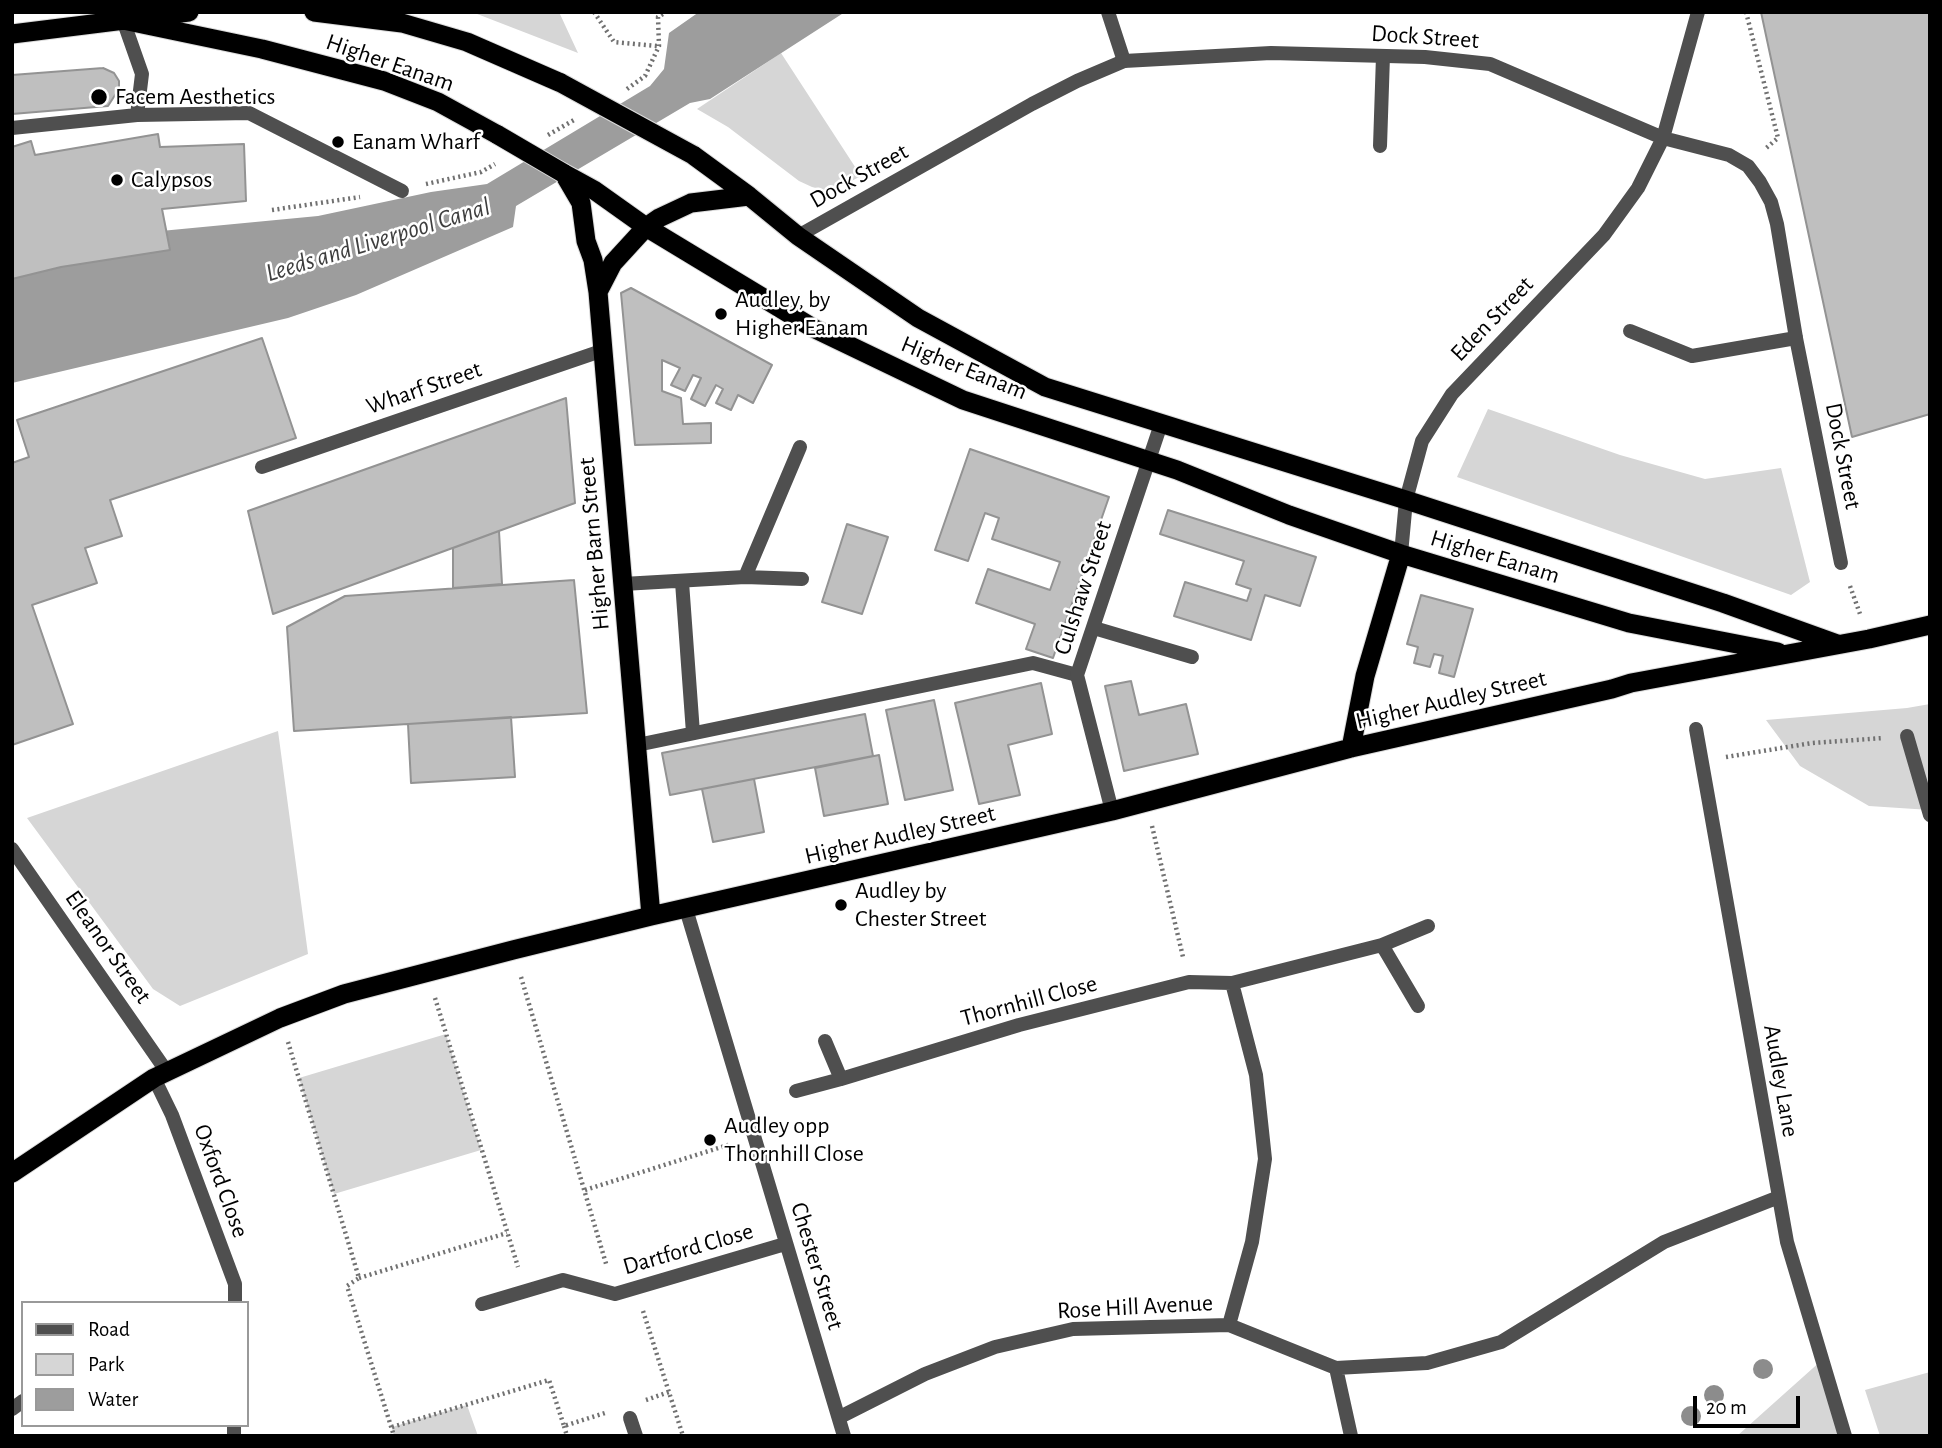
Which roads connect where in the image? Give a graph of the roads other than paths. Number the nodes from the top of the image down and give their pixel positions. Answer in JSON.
{"nodes":[{"id":1,"x":189,"y":12,"type":"edge"},
{"id":2,"x":314,"y":12,"type":"edge"},
{"id":3,"x":1108,"y":12,"type":"edge"},
{"id":4,"x":1698,"y":12,"type":"edge"},
{"id":5,"x":123,"y":20,"type":"junction"},
{"id":6,"x":12,"y":34,"type":"edge"},
{"id":7,"x":1383,"y":56,"type":"junction"},
{"id":8,"x":1124,"y":61,"type":"junction"},
{"id":9,"x":137,"y":115,"type":"junction"},
{"id":10,"x":12,"y":128,"type":"edge"},
{"id":11,"x":1663,"y":138,"type":"junction"},
{"id":12,"x":1380,"y":146,"type":"dead end"},
{"id":13,"x":563,"y":173,"type":"junction"},
{"id":14,"x":402,"y":191,"type":"road end"},
{"id":15,"x":749,"y":196,"type":"junction"},
{"id":16,"x":646,"y":227,"type":"junction"},
{"id":17,"x":798,"y":236,"type":"junction"},
{"id":18,"x":598,"y":292,"type":"junction"},
{"id":19,"x":1630,"y":331,"type":"dead end"},
{"id":20,"x":1796,"y":338,"type":"junction"},
{"id":21,"x":601,"y":351,"type":"junction"},
{"id":22,"x":1161,"y":424,"type":"junction"},
{"id":23,"x":800,"y":447,"type":"dead end"},
{"id":24,"x":1149,"y":461,"type":"junction"},
{"id":25,"x":262,"y":467,"type":"dead end"},
{"id":26,"x":1406,"y":500,"type":"junction"},
{"id":27,"x":1401,"y":554,"type":"junction"},
{"id":28,"x":1841,"y":563,"type":"road end"},
{"id":29,"x":745,"y":577,"type":"junction"},
{"id":30,"x":802,"y":579,"type":"dead end"},
{"id":31,"x":681,"y":582,"type":"junction"},
{"id":32,"x":623,"y":584,"type":"junction"},
{"id":33,"x":1930,"y":625,"type":"edge"},
{"id":34,"x":1094,"y":628,"type":"junction"},
{"id":35,"x":1838,"y":644,"type":"junction"},
{"id":36,"x":1789,"y":654,"type":"junction"},
{"id":37,"x":1192,"y":657,"type":"dead end"},
{"id":38,"x":1077,"y":675,"type":"junction"},
{"id":39,"x":1696,"y":729,"type":"dead end"},
{"id":40,"x":694,"y":733,"type":"junction"},
{"id":41,"x":1907,"y":736,"type":"road end"},
{"id":42,"x":636,"y":745,"type":"junction"},
{"id":43,"x":1351,"y":748,"type":"junction"},
{"id":44,"x":1112,"y":811,"type":"junction"},
{"id":45,"x":1930,"y":815,"type":"edge"},
{"id":46,"x":12,"y":849,"type":"edge"},
{"id":47,"x":686,"y":909,"type":"junction"},
{"id":48,"x":651,"y":916,"type":"junction"},
{"id":49,"x":1428,"y":926,"type":"dead end"},
{"id":50,"x":1382,"y":945,"type":"junction"},
{"id":51,"x":1232,"y":983,"type":"junction"},
{"id":52,"x":1419,"y":1006,"type":"dead end"},
{"id":53,"x":825,"y":1041,"type":"dead end"},
{"id":54,"x":160,"y":1075,"type":"junction"},
{"id":55,"x":841,"y":1079,"type":"junction"},
{"id":56,"x":796,"y":1091,"type":"dead end"},
{"id":57,"x":12,"y":1173,"type":"edge"},
{"id":58,"x":1779,"y":1197,"type":"junction"},
{"id":59,"x":785,"y":1244,"type":"junction"},
{"id":60,"x":235,"y":1301,"type":"edge"},
{"id":61,"x":482,"y":1304,"type":"dead end"},
{"id":62,"x":1230,"y":1325,"type":"junction"},
{"id":63,"x":1336,"y":1368,"type":"junction"},
{"id":64,"x":840,"y":1417,"type":"junction"},
{"id":65,"x":630,"y":1418,"type":"dead end"},
{"id":66,"x":636,"y":1436,"type":"edge"},
{"id":67,"x":844,"y":1436,"type":"edge"},
{"id":68,"x":1351,"y":1436,"type":"edge"},
{"id":69,"x":1845,"y":1436,"type":"edge"}],
"edges":[{"from":1,"to":5,"type":"highway","name":"Higher Eanam"},
{"from":2,"to":15,"type":"highway","name":"Higher Eanam","bridge":true},
{"from":3,"to":8,"type":"street"},
{"from":4,"to":11,"type":"street","name":"Eden Street"},
{"from":5,"to":6,"type":"highway","name":"Higher Eanam"},
{"from":5,"to":9,"type":"street"},
{"from":5,"to":13,"type":"highway","name":"Higher Eanam","bridge":true},
{"from":7,"to":8,"type":"street","name":"Dock Street"},
{"from":7,"to":11,"type":"street","name":"Dock Street"},
{"from":7,"to":12,"type":"street"},
{"from":8,"to":17,"type":"street","name":"Dock Street"},
{"from":9,"to":10,"type":"street"},
{"from":9,"to":14,"type":"street"},
{"from":11,"to":20,"type":"street","name":"Dock Street"},
{"from":11,"to":26,"type":"street","name":"Eden Street"},
{"from":13,"to":16,"type":"highway","name":"Higher Eanam"},
{"from":13,"to":18,"type":"highway","name":"Higher Barn Street"},
{"from":15,"to":16,"type":"highway"},
{"from":15,"to":17,"type":"highway","name":"Higher Eanam"},
{"from":16,"to":18,"type":"highway"},
{"from":16,"to":24,"type":"highway","name":"Higher Eanam"},
{"from":17,"to":22,"type":"highway","name":"Higher Eanam"},
{"from":18,"to":21,"type":"highway","name":"Higher Barn Street"},
{"from":19,"to":20,"type":"street"},
{"from":20,"to":28,"type":"street","name":"Dock Street"},
{"from":21,"to":25,"type":"street","name":"Wharf Street"},
{"from":21,"to":32,"type":"highway","name":"Higher Barn Street"},
{"from":22,"to":24,"type":"street","name":"Culshaw Street"},
{"from":22,"to":26,"type":"highway","name":"Higher Eanam"},
{"from":23,"to":29,"type":"street"},
{"from":24,"to":27,"type":"highway","name":"Higher Eanam"},
{"from":24,"to":34,"type":"street","name":"Culshaw Street"},
{"from":26,"to":27,"type":"street","name":"Eden Street"},
{"from":26,"to":35,"type":"highway","name":"Higher Eanam"},
{"from":27,"to":36,"type":"highway","name":"Higher Eanam"},
{"from":27,"to":43,"type":"highway"},
{"from":29,"to":30,"type":"street"},
{"from":29,"to":31,"type":"street"},
{"from":31,"to":32,"type":"street"},
{"from":31,"to":40,"type":"street"},
{"from":32,"to":42,"type":"highway","name":"Higher Barn Street"},
{"from":33,"to":35,"type":"highway","name":"Higher Audley Street"},
{"from":34,"to":37,"type":"street"},
{"from":34,"to":38,"type":"street","name":"Culshaw Street"},
{"from":35,"to":36,"type":"highway","name":"Higher Audley Street"},
{"from":36,"to":43,"type":"highway","name":"Higher Audley Street"},
{"from":38,"to":40,"type":"street"},
{"from":38,"to":44,"type":"street","name":"Culshaw Street"},
{"from":39,"to":58,"type":"street","name":"Audley Lane"},
{"from":40,"to":42,"type":"street"},
{"from":41,"to":45,"type":"street"},
{"from":42,"to":48,"type":"highway","name":"Higher Barn Street"},
{"from":43,"to":44,"type":"highway","name":"Higher Audley Street"},
{"from":44,"to":47,"type":"highway","name":"Higher Audley Street"},
{"from":46,"to":54,"type":"street","name":"Eleanor Street"},
{"from":47,"to":48,"type":"highway","name":"Higher Audley Street"},
{"from":47,"to":59,"type":"street","name":"Chester Street"},
{"from":48,"to":54,"type":"highway","name":"Higher Audley Street"},
{"from":49,"to":50,"type":"street","name":"Thornhill Close"},
{"from":50,"to":51,"type":"street","name":"Thornhill Close"},
{"from":50,"to":52,"type":"street"},
{"from":51,"to":55,"type":"street","name":"Thornhill Close"},
{"from":51,"to":62,"type":"street"},
{"from":53,"to":55,"type":"street"},
{"from":54,"to":57,"type":"highway","name":"Higher Audley Street"},
{"from":54,"to":60,"type":"street","name":"Oxford Close"},
{"from":55,"to":56,"type":"street","name":"Thornhill Close"},
{"from":58,"to":63,"type":"street","name":"Rose Hill Avenue"},
{"from":58,"to":69,"type":"street","name":"Audley Lane"},
{"from":59,"to":61,"type":"street","name":"Dartford Close"},
{"from":59,"to":64,"type":"street","name":"Chester Street"},
{"from":62,"to":63,"type":"street","name":"Rose Hill Avenue"},
{"from":62,"to":64,"type":"street","name":"Rose Hill Avenue"},
{"from":63,"to":68,"type":"street"},
{"from":64,"to":67,"type":"street","name":"Chester Street"},
{"from":65,"to":66,"type":"street"}]}
